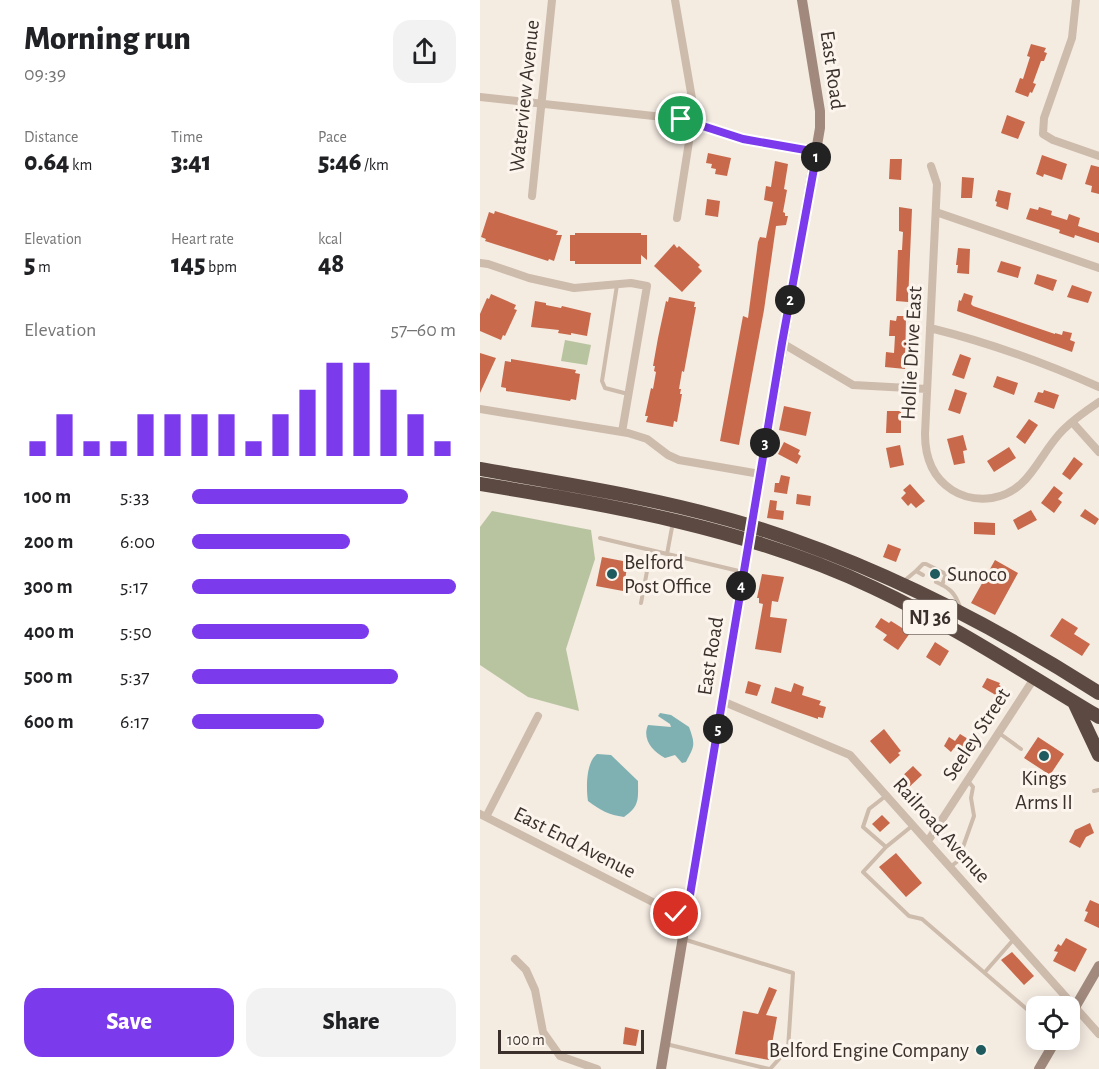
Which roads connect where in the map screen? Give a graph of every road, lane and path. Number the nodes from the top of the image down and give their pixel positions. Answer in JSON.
{"nodes":[{"id":1,"x":552,"y":0,"type":"edge"},
{"id":2,"x":675,"y":0,"type":"edge"},
{"id":3,"x":802,"y":0,"type":"edge"},
{"id":4,"x":1076,"y":0,"type":"edge"},
{"id":5,"x":480,"y":97,"type":"edge"},
{"id":6,"x":541,"y":104,"type":"junction"},
{"id":7,"x":692,"y":122,"type":"junction"},
{"id":8,"x":817,"y":152,"type":"junction"},
{"id":9,"x":1099,"y":156,"type":"edge"},
{"id":10,"x":931,"y":166,"type":"dead end"},
{"id":11,"x":532,"y":196,"type":"dead end"},
{"id":12,"x":936,"y":212,"type":"junction"},
{"id":13,"x":677,"y":218,"type":"dead end"},
{"id":14,"x":480,"y":263,"type":"edge"},
{"id":15,"x":1099,"y":268,"type":"edge"},
{"id":16,"x":617,"y":284,"type":"junction"},
{"id":17,"x":930,"y":328,"type":"junction"},
{"id":18,"x":782,"y":343,"type":"junction"},
{"id":19,"x":1099,"y":387,"type":"edge"},
{"id":20,"x":927,"y":388,"type":"junction"},
{"id":21,"x":628,"y":395,"type":"junction"},
{"id":22,"x":1099,"y":402,"type":"edge"},
{"id":23,"x":480,"y":409,"type":"edge"},
{"id":24,"x":1073,"y":423,"type":"junction"},
{"id":25,"x":622,"y":432,"type":"junction"},
{"id":26,"x":1099,"y":452,"type":"edge"},
{"id":27,"x":480,"y":470,"type":"edge"},
{"id":28,"x":760,"y":474,"type":"junction"},
{"id":29,"x":480,"y":484,"type":"edge"},
{"id":30,"x":674,"y":520,"type":"junction"},
{"id":31,"x":751,"y":526,"type":"junction"},
{"id":32,"x":600,"y":538,"type":"dead end"},
{"id":33,"x":749,"y":540,"type":"junction"},
{"id":34,"x":651,"y":550,"type":"junction"},
{"id":35,"x":667,"y":554,"type":"junction"},
{"id":36,"x":916,"y":571,"type":"junction"},
{"id":37,"x":743,"y":572,"type":"junction"},
{"id":38,"x":924,"y":575,"type":"dead end"},
{"id":39,"x":936,"y":582,"type":"dead end"},
{"id":40,"x":899,"y":585,"type":"junction"},
{"id":41,"x":942,"y":585,"type":"junction"},
{"id":42,"x":641,"y":603,"type":"dead end"},
{"id":43,"x":963,"y":614,"type":"junction"},
{"id":44,"x":1035,"y":677,"type":"junction"},
{"id":45,"x":1099,"y":693,"type":"edge"},
{"id":46,"x":722,"y":701,"type":"junction"},
{"id":47,"x":1074,"y":702,"type":"junction"},
{"id":48,"x":538,"y":716,"type":"dead end"},
{"id":49,"x":1099,"y":717,"type":"edge"},
{"id":50,"x":999,"y":733,"type":"junction"},
{"id":51,"x":1021,"y":749,"type":"dead end"},
{"id":52,"x":1099,"y":755,"type":"edge"},
{"id":53,"x":967,"y":781,"type":"junction"},
{"id":54,"x":887,"y":795,"type":"junction"},
{"id":55,"x":483,"y":815,"type":"edge"},
{"id":56,"x":913,"y":826,"type":"junction"},
{"id":57,"x":928,"y":841,"type":"junction"},
{"id":58,"x":886,"y":847,"type":"junction"},
{"id":59,"x":950,"y":867,"type":"junction"},
{"id":60,"x":686,"y":919,"type":"junction"},
{"id":61,"x":683,"y":939,"type":"junction"},
{"id":62,"x":1014,"y":939,"type":"junction"},
{"id":63,"x":515,"y":959,"type":"dead end"},
{"id":64,"x":1099,"y":966,"type":"edge"},
{"id":65,"x":985,"y":972,"type":"junction"},
{"id":66,"x":1060,"y":996,"type":"edge"},
{"id":67,"x":1080,"y":998,"type":"edge"},
{"id":68,"x":1026,"y":1008,"type":"edge"},
{"id":69,"x":1080,"y":1018,"type":"edge"},
{"id":70,"x":1099,"y":1034,"type":"edge"},
{"id":71,"x":665,"y":1044,"type":"junction"},
{"id":72,"x":1050,"y":1050,"type":"edge"},
{"id":73,"x":597,"y":1069,"type":"edge"},
{"id":74,"x":661,"y":1069,"type":"edge"},
{"id":75,"x":770,"y":1069,"type":"edge"},
{"id":76,"x":1039,"y":1069,"type":"edge"}],
"edges":[{"from":1,"to":6,"type":"street","name":"Waterview Avenue"},
{"from":2,"to":7,"type":"street"},
{"from":3,"to":8,"type":"street","name":"East Road"},
{"from":4,"to":9,"type":"street"},
{"from":5,"to":6,"type":"street"},
{"from":6,"to":7,"type":"street"},
{"from":6,"to":11,"type":"street","name":"Waterview Avenue"},
{"from":7,"to":8,"type":"street"},
{"from":7,"to":13,"type":"street"},
{"from":8,"to":18,"type":"street","name":"East Road"},
{"from":10,"to":12,"type":"street","name":"Hollie Drive East"},
{"from":12,"to":15,"type":"street"},
{"from":12,"to":17,"type":"street","name":"Hollie Drive East"},
{"from":14,"to":16,"type":"street"},
{"from":16,"to":21,"type":"lane"},
{"from":16,"to":21,"type":"street"},
{"from":17,"to":19,"type":"street"},
{"from":17,"to":20,"type":"street","name":"Hollie Drive East"},
{"from":18,"to":20,"type":"street"},
{"from":18,"to":28,"type":"street","name":"East Road"},
{"from":20,"to":24,"type":"street","name":"Hollie Drive East"},
{"from":21,"to":25,"type":"street"},
{"from":22,"to":24,"type":"street"},
{"from":23,"to":25,"type":"street"},
{"from":24,"to":26,"type":"street"},
{"from":25,"to":28,"type":"street"},
{"from":27,"to":31,"type":"highway","number":"NJ 36"},
{"from":28,"to":31,"type":"street","name":"East Road"},
{"from":29,"to":30,"type":"highway","number":"NJ 36"},
{"from":30,"to":33,"type":"highway","number":"NJ 36"},
{"from":30,"to":35,"type":"lane"},
{"from":31,"to":33,"type":"street","name":"East Road"},
{"from":31,"to":40,"type":"highway","number":"NJ 36"},
{"from":32,"to":34,"type":"lane"},
{"from":33,"to":37,"type":"street","name":"East Road"},
{"from":33,"to":44,"type":"highway","number":"NJ 36"},
{"from":34,"to":35,"type":"lane"},
{"from":34,"to":42,"type":"lane"},
{"from":35,"to":37,"type":"lane"},
{"from":36,"to":38,"type":"lane"},
{"from":36,"to":40,"type":"lane"},
{"from":36,"to":41,"type":"lane"},
{"from":37,"to":46,"type":"street","name":"East Road"},
{"from":39,"to":41,"type":"lane"},
{"from":40,"to":43,"type":"highway","number":"NJ 36"},
{"from":41,"to":43,"type":"lane"},
{"from":43,"to":45,"type":"highway","number":"NJ 36"},
{"from":44,"to":47,"type":"highway","number":"NJ 36"},
{"from":44,"to":50,"type":"street","name":"Seeley Street"},
{"from":46,"to":54,"type":"street","name":"Railroad Avenue"},
{"from":46,"to":60,"type":"street","name":"East Road"},
{"from":47,"to":49,"type":"highway","number":"NJ 36"},
{"from":47,"to":52,"type":"highway"},
{"from":48,"to":55,"type":"street"},
{"from":50,"to":51,"type":"lane"},
{"from":50,"to":53,"type":"street","name":"Seeley Street"},
{"from":53,"to":57,"type":"street","name":"Seeley Street"},
{"from":53,"to":59,"type":"lane"},
{"from":54,"to":56,"type":"street","name":"Railroad Avenue"},
{"from":54,"to":58,"type":"lane"},
{"from":55,"to":60,"type":"street","name":"East End Avenue"},
{"from":56,"to":57,"type":"street","name":"Railroad Avenue"},
{"from":56,"to":58,"type":"lane"},
{"from":57,"to":59,"type":"street","name":"Railroad Avenue"},
{"from":58,"to":65,"type":"lane"},
{"from":59,"to":62,"type":"street","name":"Railroad Avenue"},
{"from":60,"to":61,"type":"street","name":"East Road"},
{"from":61,"to":71,"type":"street","name":"East Road"},
{"from":61,"to":75,"type":"lane"},
{"from":62,"to":65,"type":"lane"},
{"from":62,"to":66,"type":"street","name":"Railroad Avenue"},
{"from":63,"to":73,"type":"street"},
{"from":64,"to":67,"type":"street"},
{"from":65,"to":68,"type":"lane"},
{"from":69,"to":70,"type":"street","name":"Railroad Avenue"},
{"from":71,"to":74,"type":"street","name":"East Road"},
{"from":71,"to":75,"type":"lane"},
{"from":72,"to":76,"type":"street"}]}
